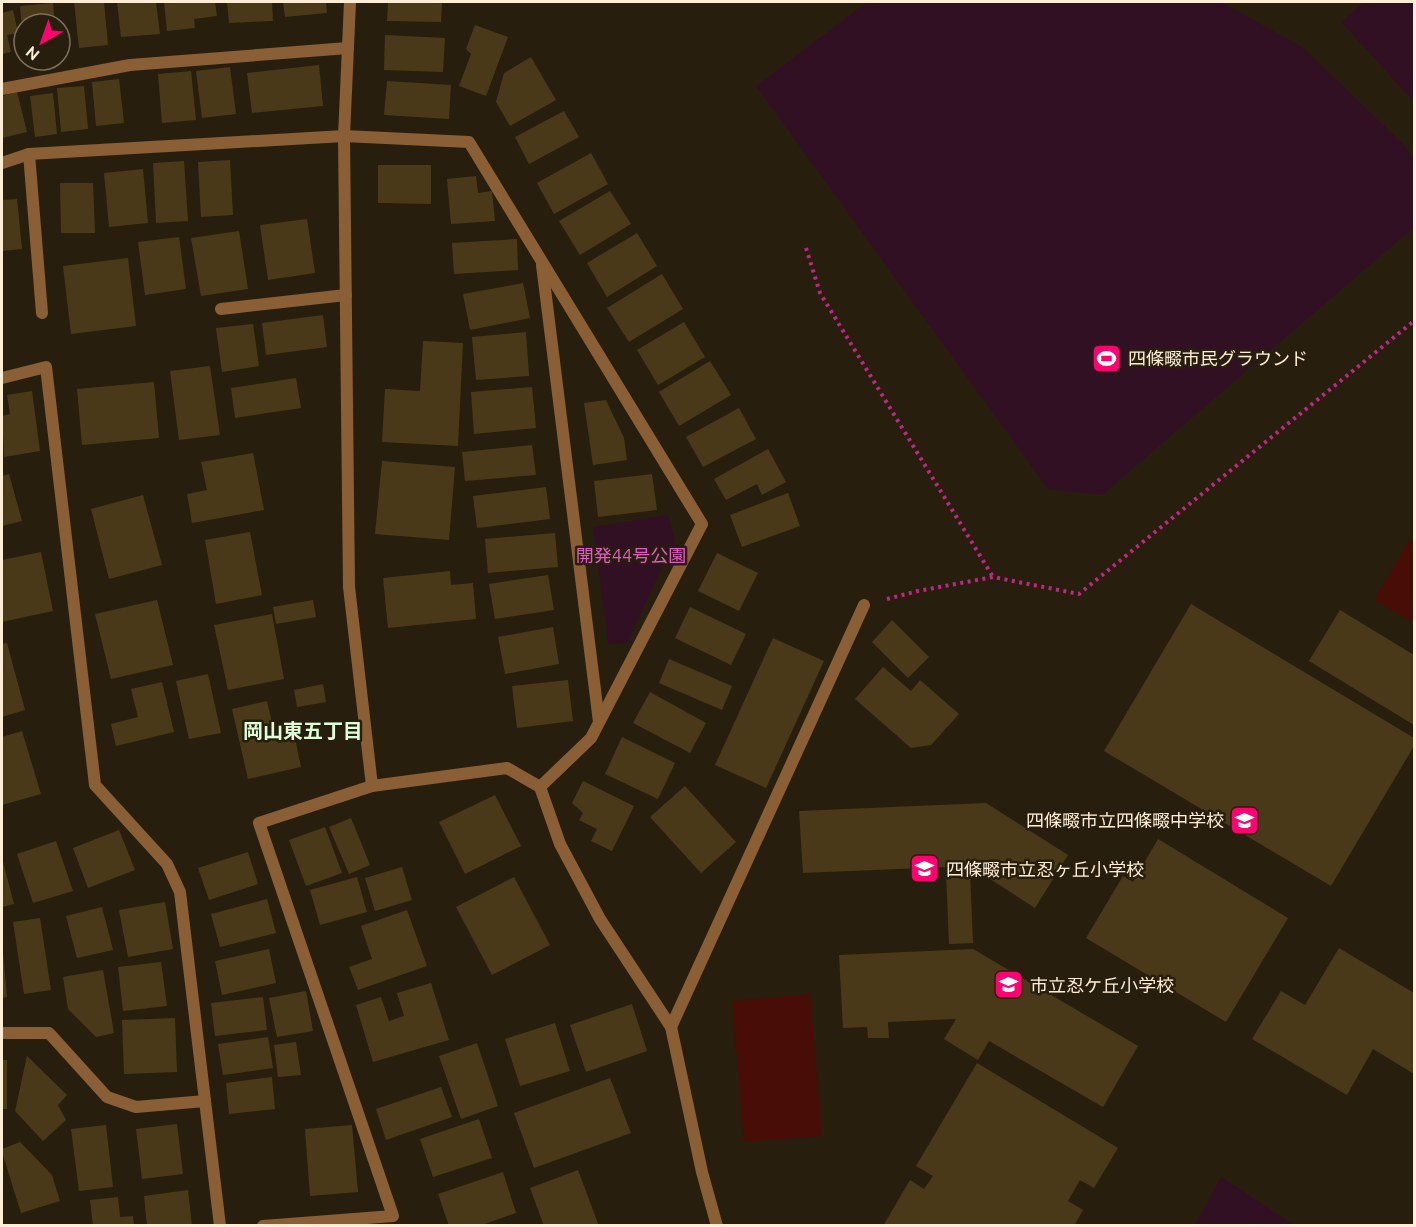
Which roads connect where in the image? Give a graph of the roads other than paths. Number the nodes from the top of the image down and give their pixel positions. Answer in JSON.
{"nodes":[{"id":1,"x":350,"y":2,"type":"edge"},
{"id":2,"x":348,"y":48,"type":"junction"},
{"id":3,"x":2,"y":89,"type":"edge"},
{"id":4,"x":344,"y":136,"type":"junction"},
{"id":5,"x":29,"y":154,"type":"junction"},
{"id":6,"x":2,"y":163,"type":"edge"},
{"id":7,"x":541,"y":261,"type":"junction"},
{"id":8,"x":346,"y":296,"type":"junction"},
{"id":9,"x":221,"y":309,"type":"dead end"},
{"id":10,"x":42,"y":313,"type":"dead end"},
{"id":11,"x":2,"y":378,"type":"edge"},
{"id":12,"x":864,"y":606,"type":"road end"},
{"id":13,"x":599,"y":722,"type":"junction"},
{"id":14,"x":372,"y":786,"type":"junction"},
{"id":15,"x":540,"y":787,"type":"junction"},
{"id":16,"x":671,"y":1027,"type":"junction"},
{"id":17,"x":2,"y":1033,"type":"edge"},
{"id":18,"x":205,"y":1101,"type":"junction"},
{"id":19,"x":220,"y":1226,"type":"edge"},
{"id":20,"x":263,"y":1226,"type":"edge"},
{"id":21,"x":717,"y":1226,"type":"edge"}],
"edges":[{"from":1,"to":2,"type":"street"},
{"from":2,"to":3,"type":"street"},
{"from":2,"to":4,"type":"street"},
{"from":4,"to":5,"type":"street"},
{"from":4,"to":7,"type":"street"},
{"from":4,"to":8,"type":"street"},
{"from":5,"to":6,"type":"street"},
{"from":5,"to":10,"type":"street"},
{"from":7,"to":13,"type":"street"},
{"from":7,"to":13,"type":"street"},
{"from":8,"to":9,"type":"street"},
{"from":8,"to":14,"type":"street"},
{"from":11,"to":18,"type":"street"},
{"from":12,"to":16,"type":"street"},
{"from":13,"to":15,"type":"street"},
{"from":14,"to":15,"type":"street"},
{"from":14,"to":20,"type":"street"},
{"from":15,"to":16,"type":"street"},
{"from":16,"to":21,"type":"street"},
{"from":17,"to":18,"type":"street"},
{"from":18,"to":19,"type":"street"}]}
